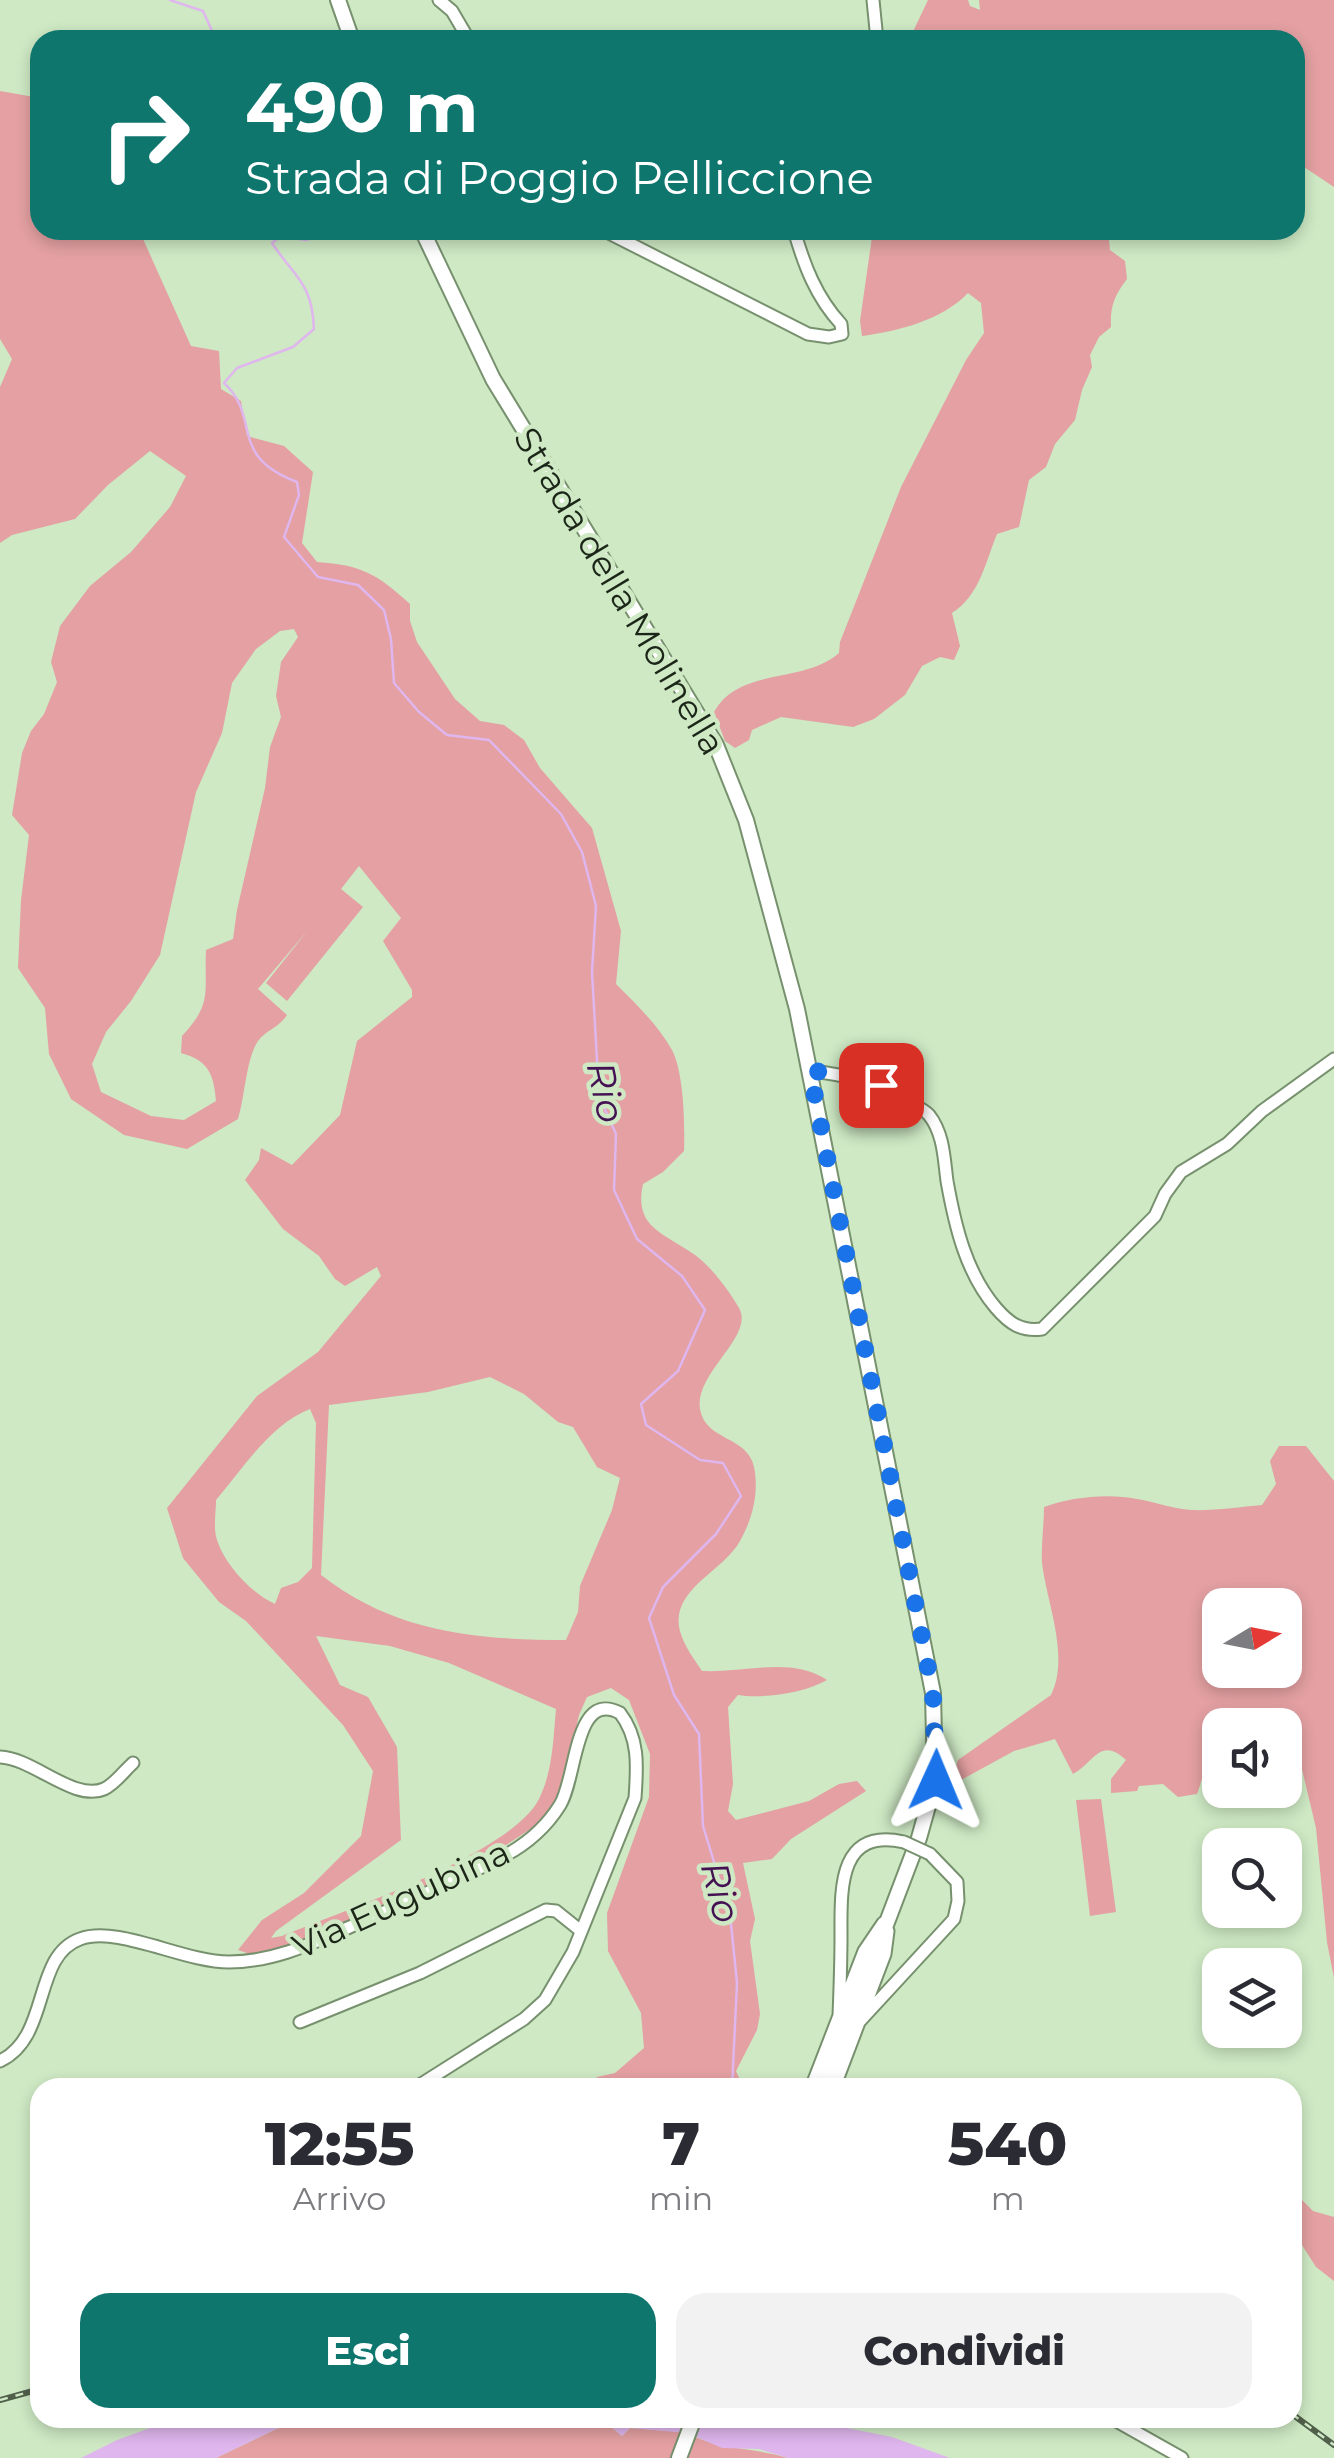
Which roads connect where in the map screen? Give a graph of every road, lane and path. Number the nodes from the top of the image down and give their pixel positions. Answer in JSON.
{"nodes":[{"id":1,"x":338,"y":0,"type":"edge"},
{"id":2,"x":440,"y":0,"type":"edge"},
{"id":3,"x":873,"y":0,"type":"edge"},
{"id":4,"x":348,"y":30,"type":"edge"},
{"id":5,"x":462,"y":30,"type":"edge"},
{"id":6,"x":876,"y":30,"type":"edge"},
{"id":7,"x":427,"y":240,"type":"edge"},
{"id":8,"x":624,"y":240,"type":"edge"},
{"id":9,"x":796,"y":240,"type":"edge"},
{"id":10,"x":1334,"y":1059,"type":"edge"},
{"id":11,"x":810,"y":1071,"type":"junction"},
{"id":12,"x":0,"y":1757,"type":"edge"},
{"id":13,"x":133,"y":1763,"type":"dead end"},
{"id":14,"x":891,"y":1912,"type":"junction"},
{"id":15,"x":581,"y":1930,"type":"junction"},
{"id":16,"x":839,"y":2016,"type":"junction"},
{"id":17,"x":860,"y":2021,"type":"junction"},
{"id":18,"x":300,"y":2022,"type":"dead end"},
{"id":19,"x":0,"y":2061,"type":"edge"},
{"id":20,"x":431,"y":2078,"type":"edge"},
{"id":21,"x":818,"y":2078,"type":"edge"},
{"id":22,"x":819,"y":2078,"type":"edge"},
{"id":23,"x":838,"y":2078,"type":"edge"},
{"id":24,"x":690,"y":2428,"type":"edge"},
{"id":25,"x":1129,"y":2428,"type":"edge"},
{"id":26,"x":679,"y":2458,"type":"edge"},
{"id":27,"x":1182,"y":2458,"type":"edge"}],
"edges":[{"from":1,"to":4,"type":"main road"},
{"from":2,"to":5,"type":"street"},
{"from":3,"to":6,"type":"street"},
{"from":7,"to":11,"type":"main road","name":"Strada della Molinella"},
{"from":8,"to":9,"type":"street"},
{"from":10,"to":11,"type":"street"},
{"from":11,"to":14,"type":"main road","name":"Strada della Molinella"},
{"from":12,"to":13,"type":"street"},
{"from":14,"to":16,"type":"street","name":"Strada della Molinella"},
{"from":14,"to":17,"type":"street","name":"Strada della Molinella"},
{"from":14,"to":22,"type":"main road","name":"Strada della Molinella"},
{"from":15,"to":18,"type":"street","name":"Via Eugubina"},
{"from":15,"to":19,"type":"street","name":"Via Eugubina"},
{"from":15,"to":20,"type":"street","name":"Via Eugubina"},
{"from":16,"to":17,"type":"street","bridge":true},
{"from":16,"to":21,"type":"street"},
{"from":17,"to":23,"type":"street","name":"Strada della Molinella"},
{"from":24,"to":26,"type":"main road"},
{"from":25,"to":27,"type":"street"}]}
